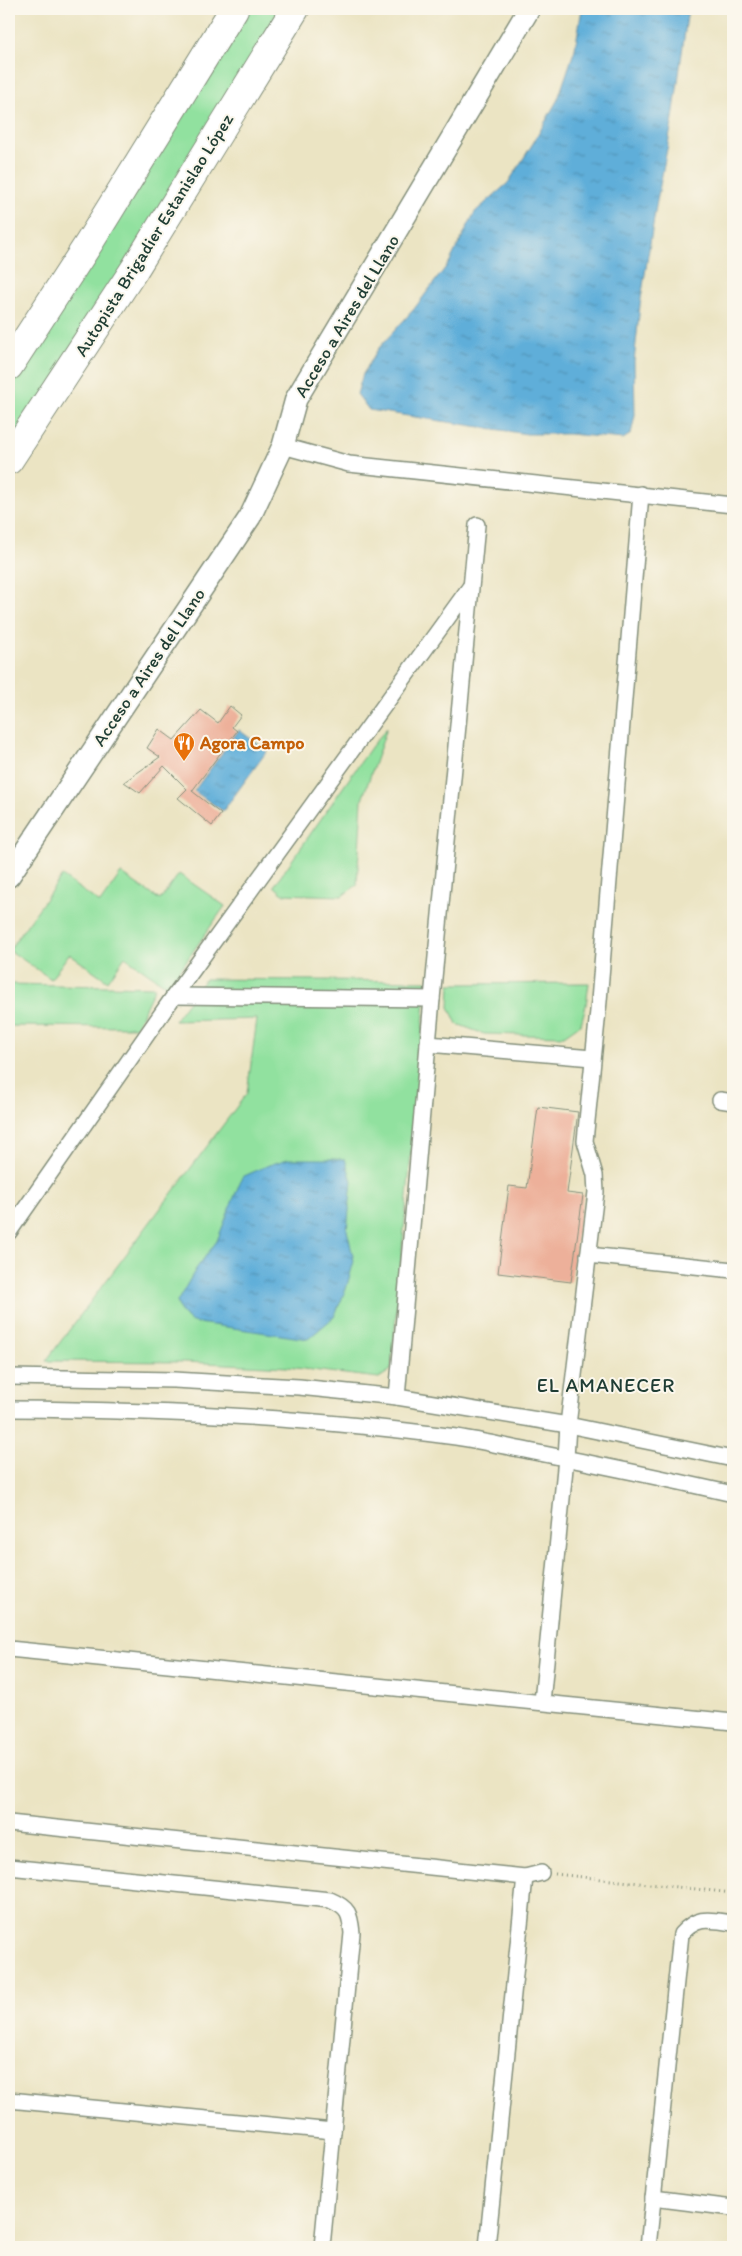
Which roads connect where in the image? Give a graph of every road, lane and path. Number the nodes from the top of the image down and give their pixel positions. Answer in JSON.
{"nodes":[{"id":1,"x":234,"y":9,"type":"edge"},
{"id":2,"x":296,"y":9,"type":"edge"},
{"id":3,"x":529,"y":9,"type":"edge"},
{"id":4,"x":9,"y":366,"type":"edge"},
{"id":5,"x":283,"y":446,"type":"junction"},
{"id":6,"x":9,"y":460,"type":"edge"},
{"id":7,"x":641,"y":494,"type":"junction"},
{"id":8,"x":733,"y":505,"type":"edge"},
{"id":9,"x":477,"y":525,"type":"dead end"},
{"id":10,"x":471,"y":586,"type":"junction"},
{"id":11,"x":9,"y":876,"type":"edge"},
{"id":12,"x":174,"y":996,"type":"junction"},
{"id":13,"x":432,"y":999,"type":"junction"},
{"id":14,"x":428,"y":1044,"type":"junction"},
{"id":15,"x":592,"y":1058,"type":"junction"},
{"id":16,"x":9,"y":1232,"type":"edge"},
{"id":17,"x":588,"y":1255,"type":"junction"},
{"id":18,"x":733,"y":1270,"type":"edge"},
{"id":19,"x":9,"y":1377,"type":"edge"},
{"id":20,"x":397,"y":1398,"type":"junction"},
{"id":21,"x":9,"y":1408,"type":"edge"},
{"id":22,"x":568,"y":1425,"type":"junction"},
{"id":23,"x":566,"y":1458,"type":"junction"},
{"id":24,"x":733,"y":1459,"type":"edge"},
{"id":25,"x":733,"y":1494,"type":"edge"},
{"id":26,"x":9,"y":1649,"type":"edge"},
{"id":27,"x":542,"y":1702,"type":"junction"},
{"id":28,"x":733,"y":1722,"type":"edge"},
{"id":29,"x":9,"y":1823,"type":"edge"},
{"id":30,"x":9,"y":1867,"type":"edge"},
{"id":31,"x":541,"y":1873,"type":"joint"},
{"id":32,"x":525,"y":1876,"type":"junction"},
{"id":33,"x":733,"y":1893,"type":"edge"},
{"id":34,"x":733,"y":1923,"type":"edge"},
{"id":35,"x":9,"y":2100,"type":"edge"},
{"id":36,"x":333,"y":2132,"type":"junction"},
{"id":37,"x":653,"y":2198,"type":"junction"},
{"id":38,"x":733,"y":2208,"type":"edge"},
{"id":39,"x":322,"y":2247,"type":"edge"},
{"id":40,"x":487,"y":2247,"type":"edge"},
{"id":41,"x":648,"y":2247,"type":"edge"}],
"edges":[{"from":1,"to":4,"type":"highway"},
{"from":2,"to":6,"type":"highway","name":"Autopista Brigadier Estanislao López"},
{"from":3,"to":5,"type":"street","name":"Acceso a Aires del Llano"},
{"from":5,"to":7,"type":"street"},
{"from":5,"to":11,"type":"street","name":"Acceso a Aires del Llano"},
{"from":7,"to":8,"type":"street"},
{"from":7,"to":15,"type":"street"},
{"from":9,"to":10,"type":"street"},
{"from":10,"to":12,"type":"street"},
{"from":10,"to":13,"type":"street"},
{"from":12,"to":13,"type":"street"},
{"from":12,"to":16,"type":"street"},
{"from":13,"to":14,"type":"street"},
{"from":14,"to":15,"type":"street"},
{"from":14,"to":20,"type":"street"},
{"from":15,"to":17,"type":"street"},
{"from":17,"to":18,"type":"street"},
{"from":17,"to":22,"type":"street"},
{"from":19,"to":20,"type":"street"},
{"from":20,"to":22,"type":"street"},
{"from":21,"to":23,"type":"street"},
{"from":22,"to":23,"type":"street"},
{"from":22,"to":24,"type":"street"},
{"from":23,"to":25,"type":"street"},
{"from":23,"to":27,"type":"street"},
{"from":26,"to":27,"type":"street"},
{"from":27,"to":28,"type":"street"},
{"from":29,"to":32,"type":"street"},
{"from":30,"to":36,"type":"street"},
{"from":31,"to":32,"type":"street"},
{"from":31,"to":33,"type":"path"},
{"from":32,"to":40,"type":"street"},
{"from":34,"to":37,"type":"street"},
{"from":35,"to":36,"type":"street"},
{"from":36,"to":39,"type":"street"},
{"from":37,"to":38,"type":"street"},
{"from":37,"to":41,"type":"street"}]}
